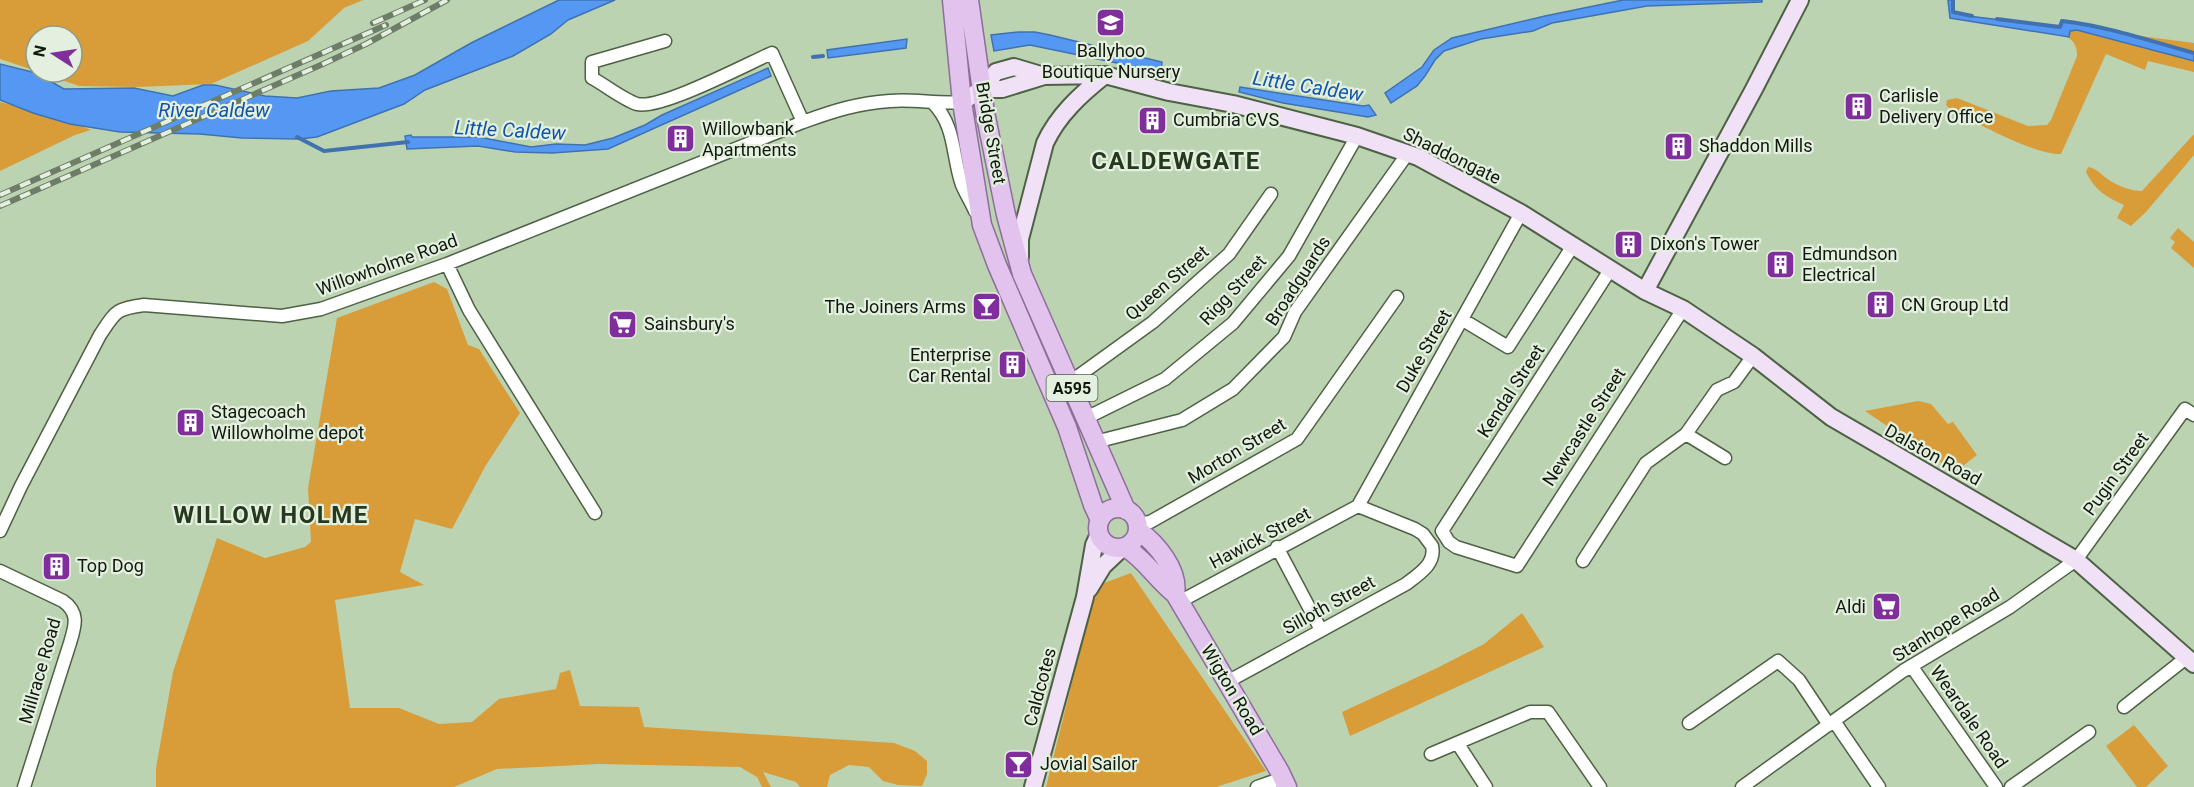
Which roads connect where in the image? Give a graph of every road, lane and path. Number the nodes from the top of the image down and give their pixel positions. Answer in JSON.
{"nodes":[{"id":1,"x":952,"y":0,"type":"edge"},
{"id":2,"x":969,"y":0,"type":"edge"},
{"id":3,"x":1800,"y":0,"type":"edge"},
{"id":4,"x":665,"y":41,"type":"dead end"},
{"id":5,"x":1105,"y":75,"type":"junction"},
{"id":6,"x":982,"y":89,"type":"junction"},
{"id":7,"x":962,"y":102,"type":"junction"},
{"id":8,"x":933,"y":103,"type":"junction"},
{"id":9,"x":803,"y":122,"type":"junction"},
{"id":10,"x":1357,"y":136,"type":"junction"},
{"id":11,"x":1408,"y":153,"type":"junction"},
{"id":12,"x":1271,"y":194,"type":"dead end"},
{"id":13,"x":1521,"y":213,"type":"junction"},
{"id":14,"x":982,"y":225,"type":"junction"},
{"id":15,"x":1572,"y":247,"type":"junction"},
{"id":16,"x":447,"y":264,"type":"junction"},
{"id":17,"x":1020,"y":265,"type":"junction"},
{"id":18,"x":1610,"y":270,"type":"junction"},
{"id":19,"x":1645,"y":291,"type":"junction"},
{"id":20,"x":1397,"y":297,"type":"dead end"},
{"id":21,"x":1683,"y":309,"type":"junction"},
{"id":22,"x":1463,"y":320,"type":"junction"},
{"id":23,"x":1753,"y":356,"type":"junction"},
{"id":24,"x":1070,"y":382,"type":"junction"},
{"id":25,"x":2189,"y":412,"type":"edge"},
{"id":26,"x":1086,"y":418,"type":"junction"},
{"id":27,"x":1686,"y":434,"type":"junction"},
{"id":28,"x":1095,"y":442,"type":"junction"},
{"id":29,"x":1725,"y":458,"type":"dead end"},
{"id":30,"x":1358,"y":506,"type":"junction"},
{"id":31,"x":595,"y":513,"type":"dead end"},
{"id":32,"x":1134,"y":521,"type":"junction"},
{"id":33,"x":1100,"y":527,"type":"junction"},
{"id":34,"x":0,"y":531,"type":"edge"},
{"id":35,"x":1446,"y":536,"type":"junction"},
{"id":36,"x":1432,"y":546,"type":"junction"},
{"id":37,"x":1277,"y":547,"type":"junction"},
{"id":38,"x":1123,"y":548,"type":"junction"},
{"id":39,"x":2076,"y":560,"type":"junction"},
{"id":40,"x":1582,"y":561,"type":"dead end"},
{"id":41,"x":0,"y":571,"type":"edge"},
{"id":42,"x":1084,"y":597,"type":"junction"},
{"id":43,"x":1177,"y":598,"type":"junction"},
{"id":44,"x":1321,"y":630,"type":"junction"},
{"id":45,"x":2192,"y":661,"type":"edge"},
{"id":46,"x":1912,"y":667,"type":"junction"},
{"id":47,"x":1227,"y":682,"type":"junction"},
{"id":48,"x":2124,"y":707,"type":"dead end"},
{"id":49,"x":1689,"y":723,"type":"dead end"},
{"id":50,"x":1832,"y":723,"type":"junction"},
{"id":51,"x":2090,"y":732,"type":"dead end"},
{"id":52,"x":1458,"y":744,"type":"junction"},
{"id":53,"x":1431,"y":754,"type":"dead end"},
{"id":54,"x":1285,"y":783,"type":"edge"},
{"id":55,"x":24,"y":787,"type":"edge"},
{"id":56,"x":1033,"y":787,"type":"edge"},
{"id":57,"x":1257,"y":787,"type":"edge"},
{"id":58,"x":1486,"y":787,"type":"edge"},
{"id":59,"x":1600,"y":787,"type":"edge"},
{"id":60,"x":1742,"y":787,"type":"edge"},
{"id":61,"x":1879,"y":787,"type":"edge"},
{"id":62,"x":1996,"y":787,"type":"edge"},
{"id":63,"x":2011,"y":787,"type":"edge"}],
"edges":[{"from":1,"to":7,"type":"main road","name":"Bridge Street","number":"A595"},
{"from":2,"to":6,"type":"main road","name":"Bridge Street","number":"A595"},
{"from":3,"to":19,"type":"main road"},
{"from":4,"to":9,"type":"street"},
{"from":5,"to":6,"type":"main road","name":"Shaddongate"},
{"from":5,"to":10,"type":"main road","name":"Shaddongate"},
{"from":5,"to":17,"type":"main road"},
{"from":6,"to":7,"type":"main road","name":"Shaddongate"},
{"from":6,"to":17,"type":"main road","name":"Bridge Street","number":"A595"},
{"from":7,"to":8,"type":"street","name":"Willowholme Road"},
{"from":7,"to":14,"type":"main road","name":"Bridge Street","number":"A595"},
{"from":8,"to":9,"type":"street","name":"Willowholme Road"},
{"from":8,"to":14,"type":"street","name":"Bridge Street"},
{"from":9,"to":16,"type":"street","name":"Willowholme Road"},
{"from":10,"to":11,"type":"main road","name":"Shaddongate"},
{"from":10,"to":26,"type":"street","name":"Rigg Street"},
{"from":11,"to":13,"type":"main road","name":"Shaddongate"},
{"from":11,"to":28,"type":"street","name":"Broadguards"},
{"from":12,"to":24,"type":"street","name":"Queen Street"},
{"from":13,"to":15,"type":"main road","name":"Shaddongate"},
{"from":13,"to":22,"type":"street","name":"Duke Street"},
{"from":14,"to":33,"type":"main road","name":"Bridge Street","number":"A595"},
{"from":15,"to":18,"type":"main road","name":"Shaddongate"},
{"from":15,"to":22,"type":"street"},
{"from":16,"to":31,"type":"street"},
{"from":16,"to":34,"type":"street","name":"Willowholme Road"},
{"from":17,"to":24,"type":"main road","number":"A595"},
{"from":18,"to":19,"type":"main road","name":"Shaddongate"},
{"from":18,"to":35,"type":"street","name":"Kendal Street"},
{"from":19,"to":21,"type":"main road","name":"Dalston Road"},
{"from":20,"to":32,"type":"street","name":"Morton Street"},
{"from":21,"to":23,"type":"main road","name":"Dalston Road"},
{"from":21,"to":35,"type":"street","name":"Newcastle Street"},
{"from":22,"to":30,"type":"street","name":"Duke Street"},
{"from":23,"to":27,"type":"street"},
{"from":23,"to":39,"type":"main road","name":"Dalston Road"},
{"from":24,"to":26,"type":"main road","number":"A595"},
{"from":25,"to":39,"type":"street","name":"Pugin Street"},
{"from":26,"to":28,"type":"main road","number":"A595"},
{"from":27,"to":29,"type":"street"},
{"from":27,"to":40,"type":"street"},
{"from":28,"to":32,"type":"main road","number":"A595"},
{"from":30,"to":36,"type":"street"},
{"from":30,"to":37,"type":"street","name":"Hawick Street"},
{"from":32,"to":33,"type":"main road"},
{"from":32,"to":38,"type":"main road"},
{"from":32,"to":43,"type":"main road","name":"Wigton Road","number":"A595"},
{"from":33,"to":38,"type":"main road"},
{"from":33,"to":42,"type":"main road","name":"Caldcotes"},
{"from":35,"to":36,"type":"street"},
{"from":36,"to":44,"type":"street","name":"Silloth Street"},
{"from":37,"to":43,"type":"street","name":"Hawick Street"},
{"from":37,"to":44,"type":"street"},
{"from":38,"to":42,"type":"main road","name":"Caldcotes"},
{"from":38,"to":43,"type":"main road","name":"Wigton Road","number":"A595"},
{"from":39,"to":45,"type":"main road","name":"Dalston Road"},
{"from":39,"to":46,"type":"street","name":"Stanhope Road"},
{"from":41,"to":55,"type":"street","name":"Millrace Road"},
{"from":42,"to":56,"type":"main road","name":"Caldcotes"},
{"from":43,"to":47,"type":"main road","name":"Wigton Road","number":"A595"},
{"from":44,"to":47,"type":"street","name":"Silloth Street"},
{"from":45,"to":48,"type":"street"},
{"from":46,"to":50,"type":"street","name":"Stanhope Road"},
{"from":46,"to":62,"type":"street","name":"Weardale Road"},
{"from":47,"to":54,"type":"main road","name":"Wigton Road","number":"A595"},
{"from":49,"to":50,"type":"street"},
{"from":50,"to":60,"type":"street","name":"Stanhope Road"},
{"from":50,"to":61,"type":"street"},
{"from":51,"to":63,"type":"street","name":"Weardale Road"},
{"from":52,"to":53,"type":"street"},
{"from":52,"to":58,"type":"street"},
{"from":52,"to":59,"type":"street"},
{"from":54,"to":57,"type":"street"}]}
